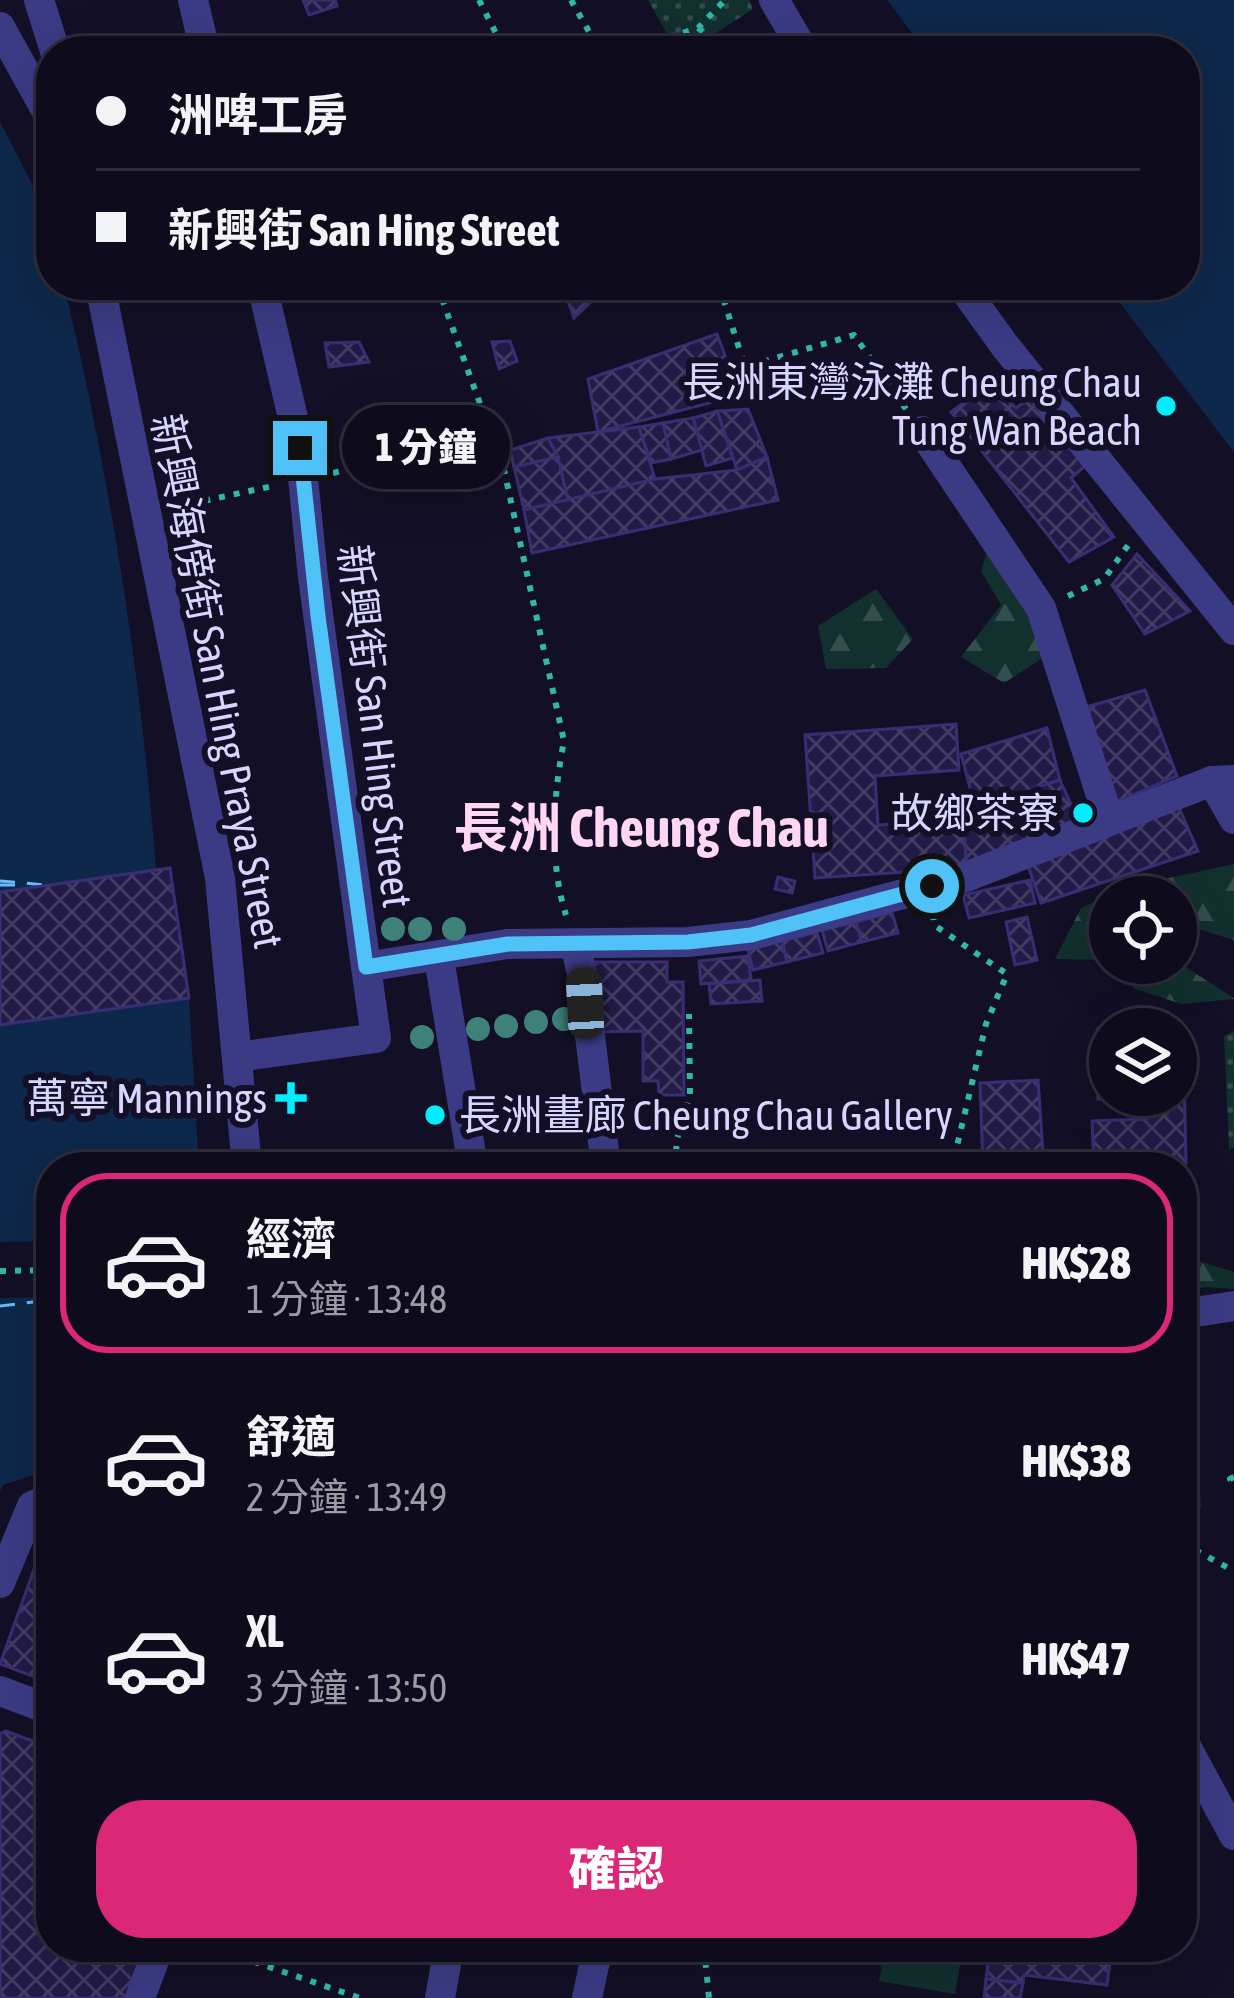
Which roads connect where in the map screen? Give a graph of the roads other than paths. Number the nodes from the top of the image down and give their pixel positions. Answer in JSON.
{"nodes":[{"id":1,"x":39,"y":0,"type":"edge"},
{"id":2,"x":193,"y":0,"type":"edge"},
{"id":3,"x":774,"y":0,"type":"edge"},
{"id":4,"x":0,"y":27,"type":"edge"},
{"id":5,"x":51,"y":36,"type":"edge"},
{"id":6,"x":201,"y":36,"type":"edge"},
{"id":7,"x":795,"y":36,"type":"edge"},
{"id":8,"x":36,"y":92,"type":"edge"},
{"id":9,"x":103,"y":300,"type":"edge"},
{"id":10,"x":265,"y":300,"type":"edge"},
{"id":11,"x":972,"y":300,"type":"edge"},
{"id":12,"x":922,"y":431,"type":"road end"},
{"id":13,"x":1234,"y":630,"type":"edge"},
{"id":14,"x":1223,"y":781,"type":"edge"},
{"id":15,"x":1234,"y":819,"type":"edge"},
{"id":16,"x":1109,"y":820,"type":"junction"},
{"id":17,"x":575,"y":944,"type":"junction"},
{"id":18,"x":439,"y":958,"type":"junction"},
{"id":19,"x":366,"y":967,"type":"junction"},
{"id":20,"x":237,"y":1058,"type":"junction"},
{"id":21,"x":246,"y":1152,"type":"edge"},
{"id":22,"x":471,"y":1152,"type":"edge"},
{"id":23,"x":604,"y":1152,"type":"edge"},
{"id":24,"x":1234,"y":1306,"type":"edge"},
{"id":25,"x":1197,"y":1312,"type":"edge"},
{"id":26,"x":36,"y":1504,"type":"edge"},
{"id":27,"x":0,"y":1582,"type":"edge"},
{"id":28,"x":0,"y":1691,"type":"edge"},
{"id":29,"x":36,"y":1704,"type":"edge"},
{"id":30,"x":1197,"y":1767,"type":"edge"},
{"id":31,"x":1234,"y":1835,"type":"edge"},
{"id":32,"x":154,"y":1962,"type":"edge"},
{"id":33,"x":446,"y":1962,"type":"edge"},
{"id":34,"x":595,"y":1962,"type":"edge"},
{"id":35,"x":140,"y":1998,"type":"edge"},
{"id":36,"x":440,"y":1998,"type":"edge"},
{"id":37,"x":587,"y":1998,"type":"edge"}],
"edges":[{"from":1,"to":5,"type":"street"},
{"from":2,"to":6,"type":"street"},
{"from":3,"to":7,"type":"street"},
{"from":4,"to":8,"type":"street"},
{"from":9,"to":20,"type":"street","name":"新興海傍街 San Hing Praya Street"},
{"from":10,"to":19,"type":"street","name":"新興街 San Hing Street"},
{"from":11,"to":13,"type":"street"},
{"from":12,"to":16,"type":"street"},
{"from":14,"to":15,"type":"street"},
{"from":14,"to":16,"type":"street"},
{"from":16,"to":17,"type":"street"},
{"from":17,"to":18,"type":"street"},
{"from":17,"to":23,"type":"street"},
{"from":18,"to":19,"type":"street"},
{"from":18,"to":22,"type":"street"},
{"from":19,"to":20,"type":"street","name":"新興街 San Hing Street"},
{"from":20,"to":21,"type":"street","name":"新興海傍街 San Hing Praya Street"},
{"from":24,"to":25,"type":"street"},
{"from":26,"to":27,"type":"street"},
{"from":28,"to":29,"type":"street"},
{"from":30,"to":31,"type":"street"},
{"from":32,"to":35,"type":"street"},
{"from":33,"to":36,"type":"street"},
{"from":34,"to":37,"type":"street"}]}
